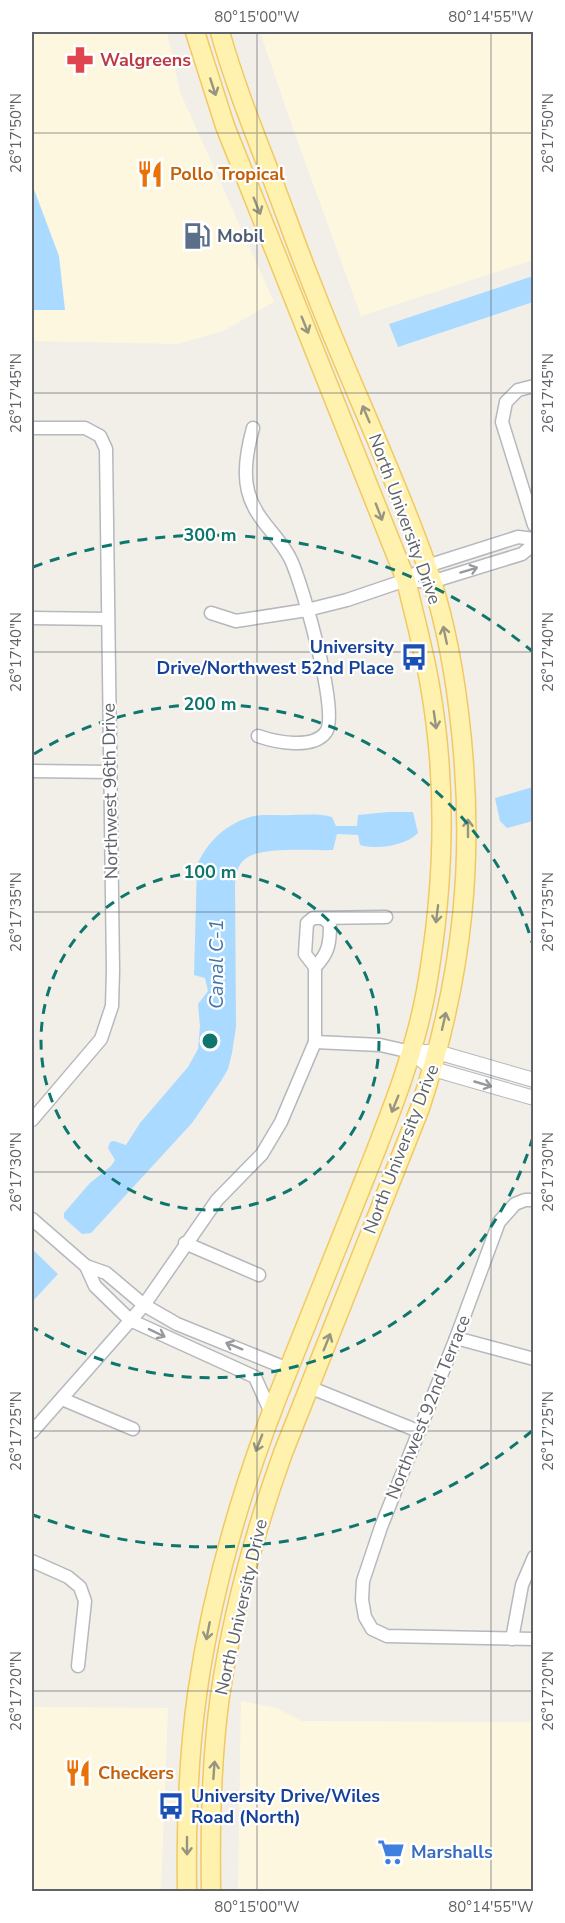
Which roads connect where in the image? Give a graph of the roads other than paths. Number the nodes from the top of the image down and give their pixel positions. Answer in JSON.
{"nodes":[{"id":1,"x":195,"y":32,"type":"edge"},
{"id":2,"x":220,"y":32,"type":"edge"},
{"id":3,"x":283,"y":271,"type":"junction"},
{"id":4,"x":315,"y":292,"type":"junction"},
{"id":5,"x":534,"y":386,"type":"edge"},
{"id":6,"x":32,"y":428,"type":"edge"},
{"id":7,"x":253,"y":428,"type":"dead end"},
{"id":8,"x":534,"y":525,"type":"edge"},
{"id":9,"x":534,"y":539,"type":"edge"},
{"id":10,"x":534,"y":544,"type":"edge"},
{"id":11,"x":486,"y":547,"type":"junction"},
{"id":12,"x":492,"y":564,"type":"junction"},
{"id":13,"x":429,"y":574,"type":"junction"},
{"id":14,"x":406,"y":580,"type":"junction"},
{"id":15,"x":307,"y":610,"type":"junction"},
{"id":16,"x":211,"y":613,"type":"dead end"},
{"id":17,"x":32,"y":618,"type":"edge"},
{"id":18,"x":107,"y":619,"type":"junction"},
{"id":19,"x":258,"y":736,"type":"dead end"},
{"id":20,"x":32,"y":771,"type":"edge"},
{"id":21,"x":110,"y":772,"type":"junction"},
{"id":22,"x":386,"y":917,"type":"dead end"},
{"id":23,"x":323,"y":918,"type":"junction"},
{"id":24,"x":315,"y":967,"type":"junction"},
{"id":25,"x":315,"y":1042,"type":"junction"},
{"id":26,"x":411,"y":1052,"type":"junction"},
{"id":27,"x":435,"y":1061,"type":"junction"},
{"id":28,"x":534,"y":1080,"type":"edge"},
{"id":29,"x":534,"y":1098,"type":"edge"},
{"id":30,"x":32,"y":1120,"type":"edge"},
{"id":31,"x":534,"y":1200,"type":"edge"},
{"id":32,"x":32,"y":1219,"type":"edge"},
{"id":33,"x":185,"y":1243,"type":"junction"},
{"id":34,"x":86,"y":1266,"type":"junction"},
{"id":35,"x":259,"y":1275,"type":"dead end"},
{"id":36,"x":144,"y":1305,"type":"junction"},
{"id":37,"x":313,"y":1309,"type":"junction"},
{"id":38,"x":130,"y":1320,"type":"junction"},
{"id":39,"x":456,"y":1338,"type":"junction"},
{"id":40,"x":534,"y":1359,"type":"edge"},
{"id":41,"x":288,"y":1369,"type":"junction"},
{"id":42,"x":309,"y":1387,"type":"junction"},
{"id":43,"x":62,"y":1399,"type":"junction"},
{"id":44,"x":271,"y":1413,"type":"junction"},
{"id":45,"x":133,"y":1429,"type":"dead end"},
{"id":46,"x":418,"y":1431,"type":"junction"},
{"id":47,"x":32,"y":1432,"type":"edge"},
{"id":48,"x":290,"y":1435,"type":"junction"},
{"id":49,"x":534,"y":1557,"type":"edge"},
{"id":50,"x":32,"y":1561,"type":"edge"},
{"id":51,"x":512,"y":1639,"type":"junction"},
{"id":52,"x":534,"y":1639,"type":"edge"},
{"id":53,"x":78,"y":1666,"type":"dead end"},
{"id":54,"x":187,"y":1892,"type":"edge"},
{"id":55,"x":211,"y":1892,"type":"edge"}],
"edges":[{"from":1,"to":3,"type":"main road","name":"North University Drive","one_way":true},
{"from":2,"to":4,"type":"main road","name":"North University Drive"},
{"from":3,"to":4,"type":"main road"},
{"from":3,"to":14,"type":"main road","name":"North University Drive","one_way":true},
{"from":13,"to":4,"type":"main road","name":"North University Drive","one_way":true},
{"from":5,"to":8,"type":"street"},
{"from":6,"to":18,"type":"street","name":"Northwest 96th Drive"},
{"from":7,"to":15,"type":"street"},
{"from":9,"to":11,"type":"street"},
{"from":10,"to":12,"type":"street"},
{"from":11,"to":12,"type":"street"},
{"from":11,"to":13,"type":"street"},
{"from":13,"to":12,"type":"street","one_way":true},
{"from":13,"to":14,"type":"street"},
{"from":27,"to":13,"type":"main road","name":"North University Drive","one_way":true},
{"from":14,"to":15,"type":"street"},
{"from":14,"to":26,"type":"main road","name":"North University Drive","one_way":true},
{"from":15,"to":16,"type":"street"},
{"from":15,"to":19,"type":"street"},
{"from":17,"to":18,"type":"street"},
{"from":18,"to":21,"type":"street","name":"Northwest 96th Drive"},
{"from":20,"to":21,"type":"street"},
{"from":21,"to":30,"type":"street","name":"Northwest 96th Drive"},
{"from":22,"to":23,"type":"street"},
{"from":23,"to":24,"type":"street"},
{"from":23,"to":24,"type":"street"},
{"from":24,"to":25,"type":"street"},
{"from":25,"to":26,"type":"street"},
{"from":25,"to":33,"type":"street"},
{"from":26,"to":27,"type":"street"},
{"from":26,"to":37,"type":"main road","name":"North University Drive","one_way":true},
{"from":27,"to":28,"type":"street"},
{"from":27,"to":29,"type":"street","one_way":true},
{"from":42,"to":27,"type":"main road","name":"North University Drive","one_way":true},
{"from":31,"to":39,"type":"street","name":"Northwest 92nd Terrace"},
{"from":32,"to":34,"type":"street"},
{"from":33,"to":35,"type":"street"},
{"from":33,"to":36,"type":"street"},
{"from":34,"to":36,"type":"street"},
{"from":34,"to":38,"type":"street"},
{"from":36,"to":38,"type":"street"},
{"from":41,"to":36,"type":"street","one_way":true},
{"from":37,"to":41,"type":"main road","name":"North University Drive"},
{"from":37,"to":42,"type":"main road"},
{"from":38,"to":43,"type":"street"},
{"from":38,"to":44,"type":"street","one_way":true},
{"from":39,"to":40,"type":"street"},
{"from":39,"to":46,"type":"street","name":"Northwest 92nd Terrace"},
{"from":41,"to":44,"type":"main road","name":"North University Drive"},
{"from":41,"to":48,"type":"main road"},
{"from":42,"to":46,"type":"street"},
{"from":42,"to":48,"type":"main road","name":"North University Drive"},
{"from":43,"to":45,"type":"street"},
{"from":43,"to":47,"type":"street"},
{"from":44,"to":54,"type":"main road","name":"North University Drive","one_way":true},
{"from":46,"to":51,"type":"street","name":"Northwest 92nd Terrace"},
{"from":55,"to":48,"type":"main road","name":"North University Drive","one_way":true},
{"from":49,"to":51,"type":"street"},
{"from":50,"to":53,"type":"street"},
{"from":51,"to":52,"type":"street"}]}
